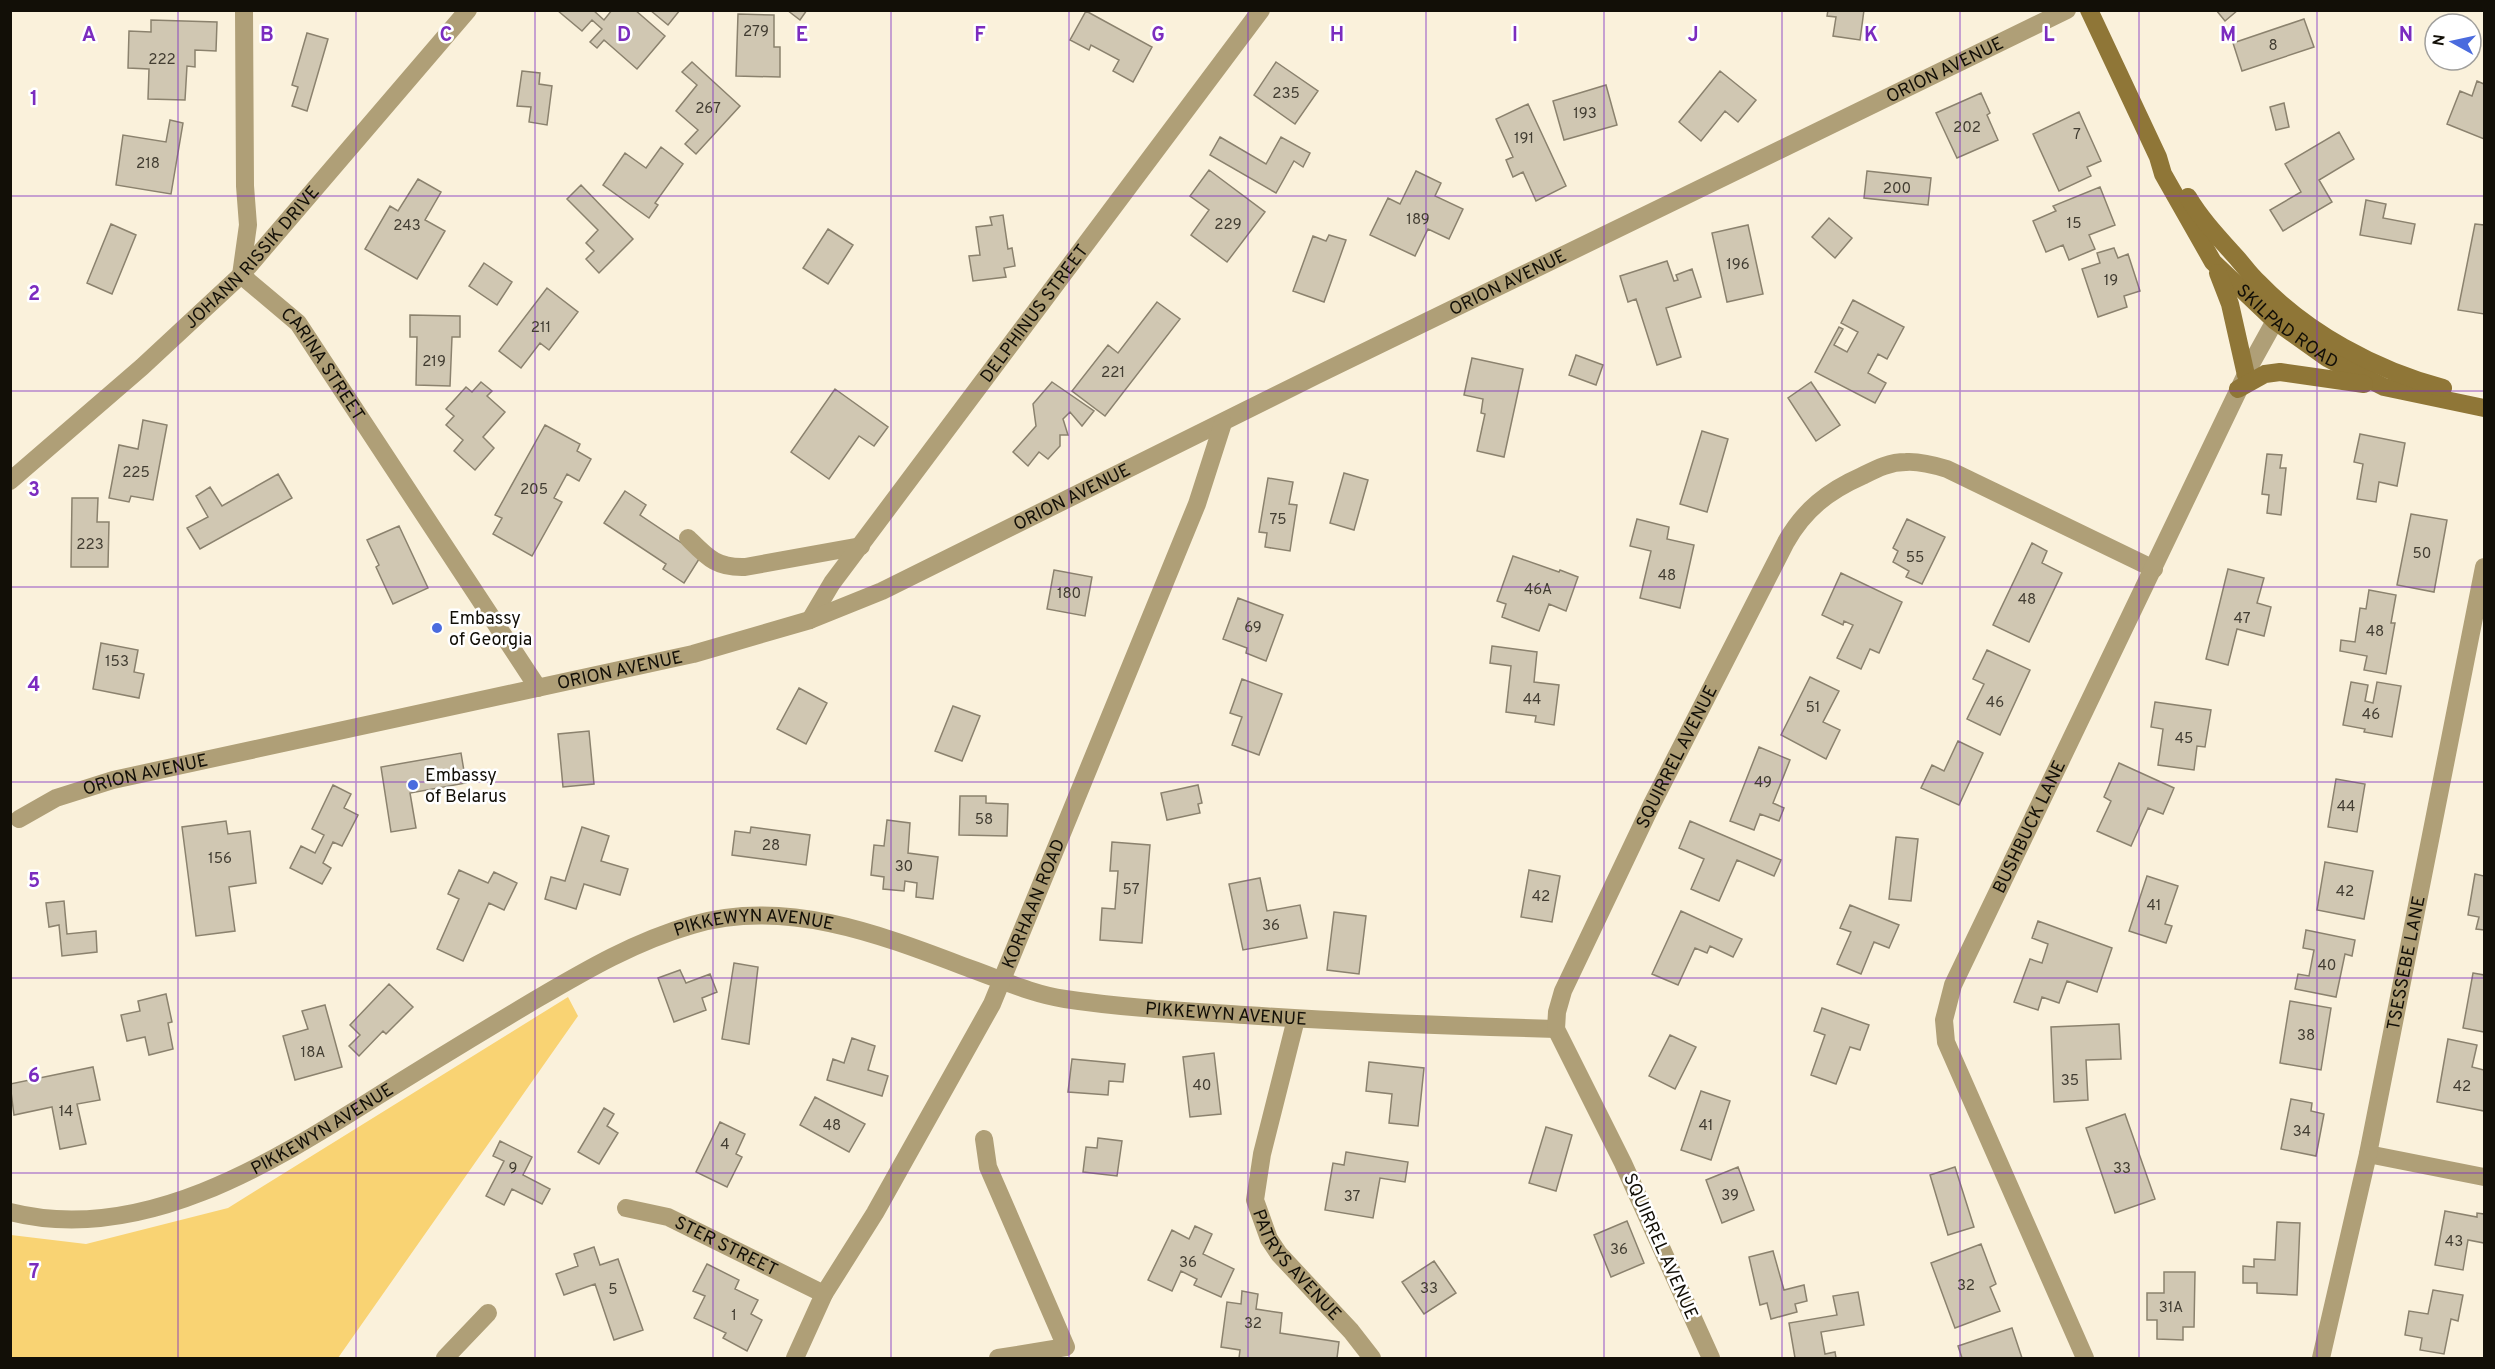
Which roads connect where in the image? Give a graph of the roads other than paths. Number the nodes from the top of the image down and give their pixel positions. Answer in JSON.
{"nodes":[{"id":1,"x":244,"y":10,"type":"edge"},
{"id":2,"x":468,"y":10,"type":"edge"},
{"id":3,"x":1261,"y":10,"type":"edge"},
{"id":4,"x":2067,"y":10,"type":"edge"},
{"id":5,"x":2089,"y":10,"type":"edge"},
{"id":6,"x":2158,"y":157,"type":"junction"},
{"id":7,"x":2213,"y":262,"type":"junction"},
{"id":8,"x":241,"y":275,"type":"junction"},
{"id":9,"x":2279,"y":314,"type":"junction"},
{"id":10,"x":2242,"y":382,"type":"junction"},
{"id":11,"x":2384,"y":387,"type":"junction"},
{"id":12,"x":2484,"y":399,"type":"edge"},
{"id":13,"x":2484,"y":408,"type":"edge"},
{"id":14,"x":1223,"y":423,"type":"junction"},
{"id":15,"x":10,"y":481,"type":"edge"},
{"id":16,"x":688,"y":538,"type":"dead end"},
{"id":17,"x":861,"y":546,"type":"junction"},
{"id":18,"x":2484,"y":567,"type":"edge"},
{"id":19,"x":2154,"y":569,"type":"junction"},
{"id":20,"x":810,"y":620,"type":"junction"},
{"id":21,"x":538,"y":688,"type":"junction"},
{"id":22,"x":19,"y":819,"type":"dead end"},
{"id":23,"x":1002,"y":980,"type":"junction"},
{"id":24,"x":1296,"y":1019,"type":"junction"},
{"id":25,"x":1556,"y":1029,"type":"junction"},
{"id":26,"x":984,"y":1139,"type":"dead end"},
{"id":27,"x":2368,"y":1154,"type":"junction"},
{"id":28,"x":2484,"y":1178,"type":"edge"},
{"id":29,"x":626,"y":1208,"type":"dead end"},
{"id":30,"x":10,"y":1212,"type":"edge"},
{"id":31,"x":824,"y":1294,"type":"junction"},
{"id":32,"x":488,"y":1313,"type":"dead end"},
{"id":33,"x":1069,"y":1353,"type":"edge"},
{"id":34,"x":446,"y":1359,"type":"edge"},
{"id":35,"x":795,"y":1359,"type":"edge"},
{"id":36,"x":998,"y":1359,"type":"edge"},
{"id":37,"x":1372,"y":1359,"type":"edge"},
{"id":38,"x":1711,"y":1359,"type":"edge"},
{"id":39,"x":2085,"y":1359,"type":"edge"},
{"id":40,"x":2321,"y":1359,"type":"edge"}],
"edges":[{"from":1,"to":8,"type":"street"},
{"from":2,"to":8,"type":"street","name":"JOHANN RISSIK DRIVE"},
{"from":3,"to":17,"type":"street","name":"DELPHINUS STREET"},
{"from":4,"to":14,"type":"street","name":"ORION AVENUE"},
{"from":5,"to":6,"type":"street","name":"SKILPAD ROAD"},
{"from":6,"to":7,"type":"street","name":"SKILPAD ROAD"},
{"from":6,"to":9,"type":"street","name":"SKILPAD ROAD"},
{"from":7,"to":9,"type":"street","name":"SKILPAD ROAD"},
{"from":7,"to":10,"type":"street"},
{"from":8,"to":15,"type":"street","name":"JOHANN RISSIK DRIVE"},
{"from":8,"to":21,"type":"street","name":"CARINA STREET"},
{"from":9,"to":10,"type":"street","name":"BUSHBUCK LANE"},
{"from":9,"to":11,"type":"street","name":"SKILPAD ROAD"},
{"from":9,"to":12,"type":"street","name":"SKILPAD ROAD"},
{"from":10,"to":11,"type":"street"},
{"from":10,"to":19,"type":"street","name":"BUSHBUCK LANE"},
{"from":11,"to":13,"type":"street","name":"SKILPAD ROAD"},
{"from":14,"to":20,"type":"street","name":"ORION AVENUE"},
{"from":14,"to":23,"type":"street","name":"KORHAAN ROAD"},
{"from":16,"to":17,"type":"street"},
{"from":17,"to":20,"type":"street","name":"DELPHINUS STREET"},
{"from":18,"to":27,"type":"street","name":"TSESSEBE LANE"},
{"from":19,"to":25,"type":"street","name":"SQUIRREL AVENUE"},
{"from":19,"to":39,"type":"street","name":"BUSHBUCK LANE"},
{"from":20,"to":21,"type":"street","name":"ORION AVENUE"},
{"from":21,"to":22,"type":"street","name":"ORION AVENUE"},
{"from":23,"to":24,"type":"street","name":"PIKKEWYN AVENUE"},
{"from":23,"to":30,"type":"street","name":"PIKKEWYN AVENUE"},
{"from":23,"to":31,"type":"street","name":"KORHAAN ROAD"},
{"from":24,"to":25,"type":"street","name":"PIKKEWYN AVENUE"},
{"from":24,"to":37,"type":"street","name":"PATRYS AVENUE"},
{"from":25,"to":38,"type":"street","name":"SQUIRREL AVENUE"},
{"from":26,"to":33,"type":"street"},
{"from":27,"to":28,"type":"street"},
{"from":27,"to":40,"type":"street","name":"TSESSEBE LANE"},
{"from":29,"to":31,"type":"street","name":"STER STREET"},
{"from":31,"to":35,"type":"street","name":"KORHAAN ROAD"},
{"from":32,"to":34,"type":"street"},
{"from":33,"to":36,"type":"street"}]}
